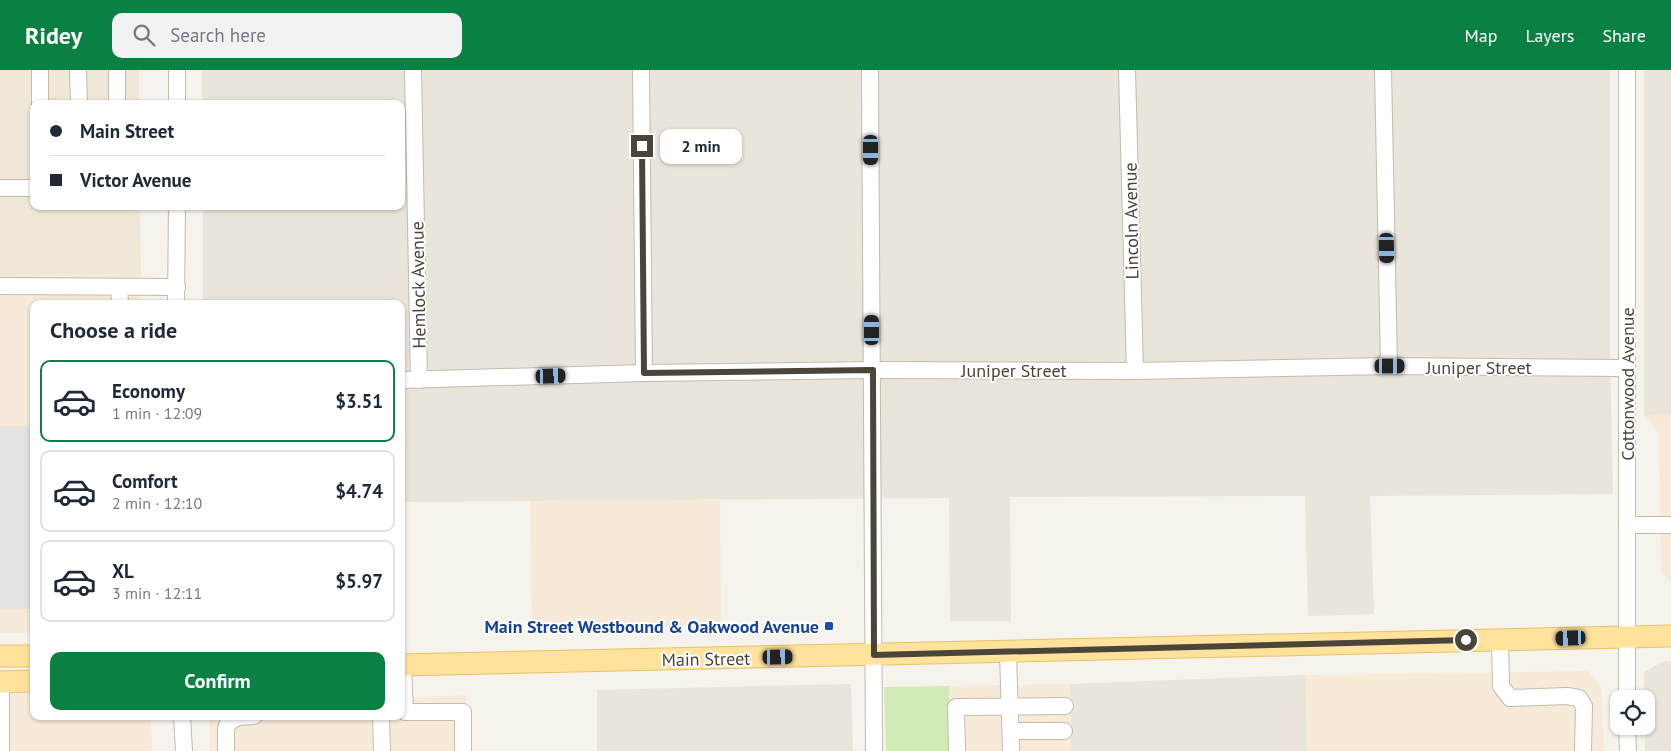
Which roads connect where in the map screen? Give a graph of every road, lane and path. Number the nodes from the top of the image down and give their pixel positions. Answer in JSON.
{"nodes":[{"id":1,"x":40,"y":70,"type":"edge"},
{"id":2,"x":78,"y":70,"type":"edge"},
{"id":3,"x":117,"y":70,"type":"edge"},
{"id":4,"x":177,"y":70,"type":"edge"},
{"id":5,"x":413,"y":70,"type":"edge"},
{"id":6,"x":641,"y":70,"type":"edge"},
{"id":7,"x":870,"y":70,"type":"edge"},
{"id":8,"x":1127,"y":70,"type":"edge"},
{"id":9,"x":1383,"y":70,"type":"edge"},
{"id":10,"x":1627,"y":70,"type":"edge"},
{"id":11,"x":40,"y":100,"type":"edge"},
{"id":12,"x":79,"y":100,"type":"edge"},
{"id":13,"x":118,"y":100,"type":"edge"},
{"id":14,"x":177,"y":100,"type":"edge"},
{"id":15,"x":0,"y":188,"type":"edge"},
{"id":16,"x":30,"y":188,"type":"edge"},
{"id":17,"x":176,"y":210,"type":"edge"},
{"id":18,"x":0,"y":286,"type":"edge"},
{"id":19,"x":119,"y":287,"type":"junction"},
{"id":20,"x":176,"y":287,"type":"junction"},
{"id":21,"x":120,"y":300,"type":"edge"},
{"id":22,"x":176,"y":300,"type":"edge"},
{"id":23,"x":1390,"y":366,"type":"junction"},
{"id":24,"x":1627,"y":368,"type":"junction"},
{"id":25,"x":873,"y":370,"type":"junction"},
{"id":26,"x":1135,"y":371,"type":"junction"},
{"id":27,"x":644,"y":373,"type":"junction"},
{"id":28,"x":405,"y":380,"type":"edge"},
{"id":29,"x":420,"y":380,"type":"junction"},
{"id":30,"x":1627,"y":525,"type":"junction"},
{"id":31,"x":1671,"y":525,"type":"edge"},
{"id":32,"x":1626,"y":636,"type":"junction"},
{"id":33,"x":1671,"y":636,"type":"edge"},
{"id":34,"x":1500,"y":640,"type":"junction"},
{"id":35,"x":1008,"y":652,"type":"junction"},
{"id":36,"x":874,"y":655,"type":"junction"},
{"id":37,"x":0,"y":656,"type":"edge"},
{"id":38,"x":30,"y":656,"type":"edge"},
{"id":39,"x":405,"y":665,"type":"edge"},
{"id":40,"x":30,"y":681,"type":"edge"},
{"id":41,"x":0,"y":682,"type":"edge"},
{"id":42,"x":1627,"y":690,"type":"edge"},
{"id":43,"x":1065,"y":706,"type":"dead end"},
{"id":44,"x":1010,"y":707,"type":"junction"},
{"id":45,"x":405,"y":712,"type":"edge"},
{"id":46,"x":182,"y":720,"type":"edge"},
{"id":47,"x":233,"y":720,"type":"edge"},
{"id":48,"x":381,"y":720,"type":"edge"},
{"id":49,"x":1011,"y":731,"type":"junction"},
{"id":50,"x":1064,"y":731,"type":"dead end"},
{"id":51,"x":1628,"y":735,"type":"edge"},
{"id":52,"x":1,"y":751,"type":"edge"},
{"id":53,"x":184,"y":751,"type":"edge"},
{"id":54,"x":226,"y":751,"type":"edge"},
{"id":55,"x":382,"y":751,"type":"edge"},
{"id":56,"x":463,"y":751,"type":"edge"},
{"id":57,"x":874,"y":751,"type":"edge"},
{"id":58,"x":957,"y":751,"type":"edge"},
{"id":59,"x":1011,"y":751,"type":"edge"},
{"id":60,"x":1582,"y":751,"type":"edge"},
{"id":61,"x":1628,"y":751,"type":"edge"}],
"edges":[{"from":1,"to":11,"type":"street"},
{"from":2,"to":12,"type":"street"},
{"from":3,"to":13,"type":"street"},
{"from":4,"to":14,"type":"street"},
{"from":5,"to":29,"type":"street","name":"Hemlock Avenue"},
{"from":6,"to":27,"type":"street"},
{"from":7,"to":25,"type":"street"},
{"from":8,"to":26,"type":"street","name":"Lincoln Avenue"},
{"from":9,"to":23,"type":"street"},
{"from":10,"to":24,"type":"street","name":"Cottonwood Avenue"},
{"from":15,"to":16,"type":"street"},
{"from":17,"to":20,"type":"street"},
{"from":18,"to":19,"type":"street"},
{"from":19,"to":20,"type":"street"},
{"from":19,"to":21,"type":"street"},
{"from":20,"to":22,"type":"street"},
{"from":23,"to":24,"type":"street","name":"Juniper Street"},
{"from":23,"to":26,"type":"street","name":"Juniper Street"},
{"from":24,"to":30,"type":"street","name":"Cottonwood Avenue"},
{"from":25,"to":26,"type":"street","name":"Juniper Street"},
{"from":25,"to":27,"type":"street","name":"Juniper Street"},
{"from":25,"to":36,"type":"street"},
{"from":27,"to":29,"type":"street","name":"Juniper Street"},
{"from":28,"to":29,"type":"street","name":"Juniper Street"},
{"from":30,"to":31,"type":"street"},
{"from":30,"to":32,"type":"street","name":"Cottonwood Avenue"},
{"from":32,"to":33,"type":"main road","name":"Main Street"},
{"from":32,"to":34,"type":"main road","name":"Main Street"},
{"from":32,"to":42,"type":"street","name":"Cottonwood Avenue"},
{"from":34,"to":35,"type":"main road","name":"Main Street"},
{"from":34,"to":60,"type":"street"},
{"from":35,"to":36,"type":"main road","name":"Main Street"},
{"from":35,"to":44,"type":"street"},
{"from":36,"to":39,"type":"main road","name":"Main Street"},
{"from":36,"to":57,"type":"street"},
{"from":37,"to":38,"type":"main road"},
{"from":40,"to":41,"type":"main road"},
{"from":41,"to":52,"type":"street"},
{"from":43,"to":44,"type":"street"},
{"from":44,"to":49,"type":"street"},
{"from":44,"to":58,"type":"street"},
{"from":45,"to":56,"type":"street"},
{"from":46,"to":53,"type":"street"},
{"from":47,"to":54,"type":"street"},
{"from":48,"to":55,"type":"street"},
{"from":49,"to":50,"type":"street"},
{"from":49,"to":59,"type":"street"},
{"from":51,"to":61,"type":"street"}]}
